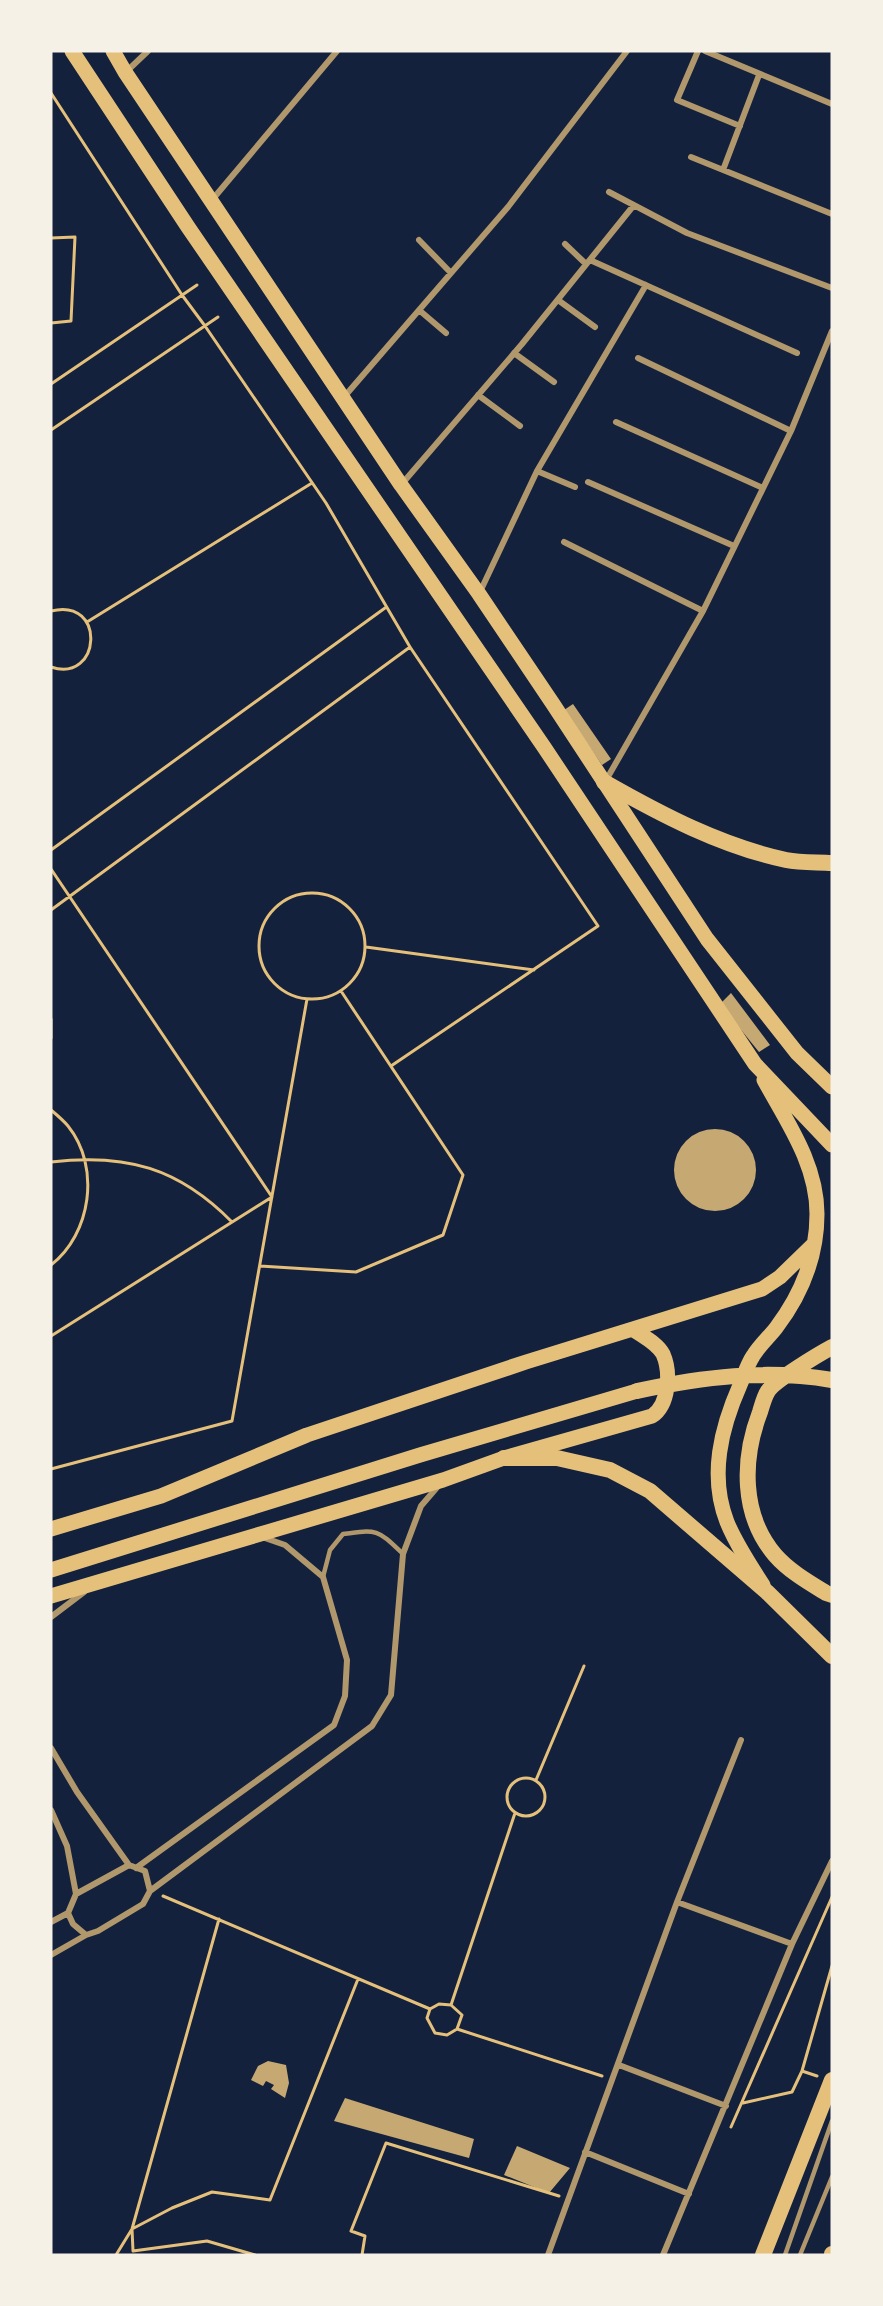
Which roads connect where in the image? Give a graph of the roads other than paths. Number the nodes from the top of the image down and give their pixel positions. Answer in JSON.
{"nodes":[{"id":1,"x":72,"y":51,"type":"edge"},
{"id":2,"x":113,"y":51,"type":"edge"},
{"id":3,"x":148,"y":51,"type":"edge"},
{"id":4,"x":337,"y":51,"type":"edge"},
{"id":5,"x":627,"y":51,"type":"edge"},
{"id":6,"x":698,"y":51,"type":"edge"},
{"id":7,"x":705,"y":51,"type":"edge"},
{"id":8,"x":125,"y":72,"type":"junction"},
{"id":9,"x":759,"y":75,"type":"junction"},
{"id":10,"x":832,"y":104,"type":"edge"},
{"id":11,"x":740,"y":126,"type":"junction"},
{"id":12,"x":691,"y":157,"type":"dead end"},
{"id":13,"x":723,"y":170,"type":"junction"},
{"id":14,"x":609,"y":192,"type":"dead end"},
{"id":15,"x":211,"y":201,"type":"junction"},
{"id":16,"x":634,"y":205,"type":"junction"},
{"id":17,"x":832,"y":214,"type":"edge"},
{"id":18,"x":419,"y":240,"type":"dead end"},
{"id":19,"x":565,"y":244,"type":"dead end"},
{"id":20,"x":588,"y":262,"type":"junction"},
{"id":21,"x":451,"y":273,"type":"junction"},
{"id":22,"x":646,"y":285,"type":"junction"},
{"id":23,"x":832,"y":288,"type":"edge"},
{"id":24,"x":558,"y":300,"type":"junction"},
{"id":25,"x":419,"y":310,"type":"junction"},
{"id":26,"x":595,"y":327,"type":"dead end"},
{"id":27,"x":832,"y":331,"type":"edge"},
{"id":28,"x":446,"y":333,"type":"dead end"},
{"id":29,"x":797,"y":352,"type":"dead end"},
{"id":30,"x":514,"y":353,"type":"junction"},
{"id":31,"x":638,"y":358,"type":"dead end"},
{"id":32,"x":554,"y":382,"type":"dead end"},
{"id":33,"x":478,"y":395,"type":"junction"},
{"id":34,"x":344,"y":398,"type":"junction"},
{"id":35,"x":615,"y":422,"type":"dead end"},
{"id":36,"x":520,"y":426,"type":"dead end"},
{"id":37,"x":791,"y":430,"type":"junction"},
{"id":38,"x":537,"y":471,"type":"junction"},
{"id":39,"x":588,"y":482,"type":"dead end"},
{"id":40,"x":401,"y":485,"type":"junction"},
{"id":41,"x":574,"y":487,"type":"dead end"},
{"id":42,"x":763,"y":488,"type":"junction"},
{"id":43,"x":564,"y":542,"type":"dead end"},
{"id":44,"x":735,"y":546,"type":"junction"},
{"id":45,"x":479,"y":594,"type":"junction"},
{"id":46,"x":703,"y":611,"type":"junction"},
{"id":47,"x":604,"y":782,"type":"junction"},
{"id":48,"x":832,"y":863,"type":"edge"},
{"id":49,"x":755,"y":1065,"type":"junction"},
{"id":50,"x":832,"y":1087,"type":"edge"},
{"id":51,"x":832,"y":1145,"type":"edge"},
{"id":52,"x":814,"y":1244,"type":"junction"},
{"id":53,"x":634,"y":1330,"type":"junction"},
{"id":54,"x":832,"y":1347,"type":"edge"},
{"id":55,"x":832,"y":1380,"type":"edge"},
{"id":56,"x":637,"y":1391,"type":"joint"},
{"id":57,"x":504,"y":1458,"type":"junction"},
{"id":58,"x":443,"y":1480,"type":"junction"},
{"id":59,"x":51,"y":1529,"type":"edge"},
{"id":60,"x":255,"y":1535,"type":"junction"},
{"id":61,"x":403,"y":1554,"type":"junction"},
{"id":62,"x":51,"y":1570,"type":"edge"},
{"id":63,"x":323,"y":1577,"type":"junction"},
{"id":64,"x":100,"y":1581,"type":"junction"},
{"id":65,"x":767,"y":1592,"type":"junction"},
{"id":66,"x":832,"y":1595,"type":"edge"},
{"id":67,"x":51,"y":1596,"type":"edge"},
{"id":68,"x":51,"y":1617,"type":"edge"},
{"id":69,"x":832,"y":1656,"type":"edge"},
{"id":70,"x":741,"y":1740,"type":"dead end"},
{"id":71,"x":51,"y":1748,"type":"edge"},
{"id":72,"x":51,"y":1810,"type":"edge"},
{"id":73,"x":832,"y":1861,"type":"edge"},
{"id":74,"x":133,"y":1866,"type":"junction"},
{"id":75,"x":150,"y":1891,"type":"junction"},
{"id":76,"x":76,"y":1894,"type":"junction"},
{"id":77,"x":677,"y":1902,"type":"junction"},
{"id":78,"x":68,"y":1913,"type":"junction"},
{"id":79,"x":51,"y":1922,"type":"edge"},
{"id":80,"x":86,"y":1935,"type":"junction"},
{"id":81,"x":792,"y":1944,"type":"junction"},
{"id":82,"x":51,"y":1955,"type":"edge"},
{"id":83,"x":619,"y":2065,"type":"junction"},
{"id":84,"x":827,"y":2079,"type":"edge"},
{"id":85,"x":726,"y":2106,"type":"junction"},
{"id":86,"x":832,"y":2121,"type":"edge"},
{"id":87,"x":585,"y":2152,"type":"junction"},
{"id":88,"x":832,"y":2177,"type":"edge"},
{"id":89,"x":689,"y":2194,"type":"junction"},
{"id":90,"x":548,"y":2255,"type":"edge"},
{"id":91,"x":663,"y":2255,"type":"edge"},
{"id":92,"x":763,"y":2255,"type":"edge"},
{"id":93,"x":785,"y":2255,"type":"edge"},
{"id":94,"x":800,"y":2255,"type":"edge"}],
"edges":[{"from":1,"to":49,"type":"main road"},
{"from":2,"to":8,"type":"main road"},
{"from":3,"to":8,"type":"street"},
{"from":4,"to":15,"type":"street"},
{"from":5,"to":21,"type":"street"},
{"from":6,"to":11,"type":"street"},
{"from":7,"to":9,"type":"street"},
{"from":8,"to":15,"type":"main road"},
{"from":9,"to":10,"type":"street"},
{"from":9,"to":11,"type":"street"},
{"from":11,"to":13,"type":"street"},
{"from":12,"to":13,"type":"street"},
{"from":13,"to":17,"type":"street"},
{"from":14,"to":16,"type":"street"},
{"from":15,"to":34,"type":"main road"},
{"from":16,"to":20,"type":"street"},
{"from":16,"to":23,"type":"street"},
{"from":18,"to":21,"type":"street"},
{"from":19,"to":20,"type":"street"},
{"from":20,"to":22,"type":"street"},
{"from":20,"to":24,"type":"street"},
{"from":21,"to":25,"type":"street"},
{"from":22,"to":29,"type":"street"},
{"from":22,"to":38,"type":"street"},
{"from":24,"to":26,"type":"street"},
{"from":24,"to":30,"type":"street"},
{"from":25,"to":28,"type":"street"},
{"from":25,"to":34,"type":"street"},
{"from":27,"to":37,"type":"street"},
{"from":30,"to":32,"type":"street"},
{"from":30,"to":33,"type":"street"},
{"from":31,"to":37,"type":"street"},
{"from":33,"to":36,"type":"street"},
{"from":33,"to":40,"type":"street"},
{"from":34,"to":40,"type":"main road"},
{"from":35,"to":42,"type":"street"},
{"from":37,"to":42,"type":"street"},
{"from":38,"to":41,"type":"street"},
{"from":38,"to":45,"type":"street"},
{"from":39,"to":44,"type":"street"},
{"from":40,"to":45,"type":"main road"},
{"from":42,"to":44,"type":"street"},
{"from":43,"to":46,"type":"street"},
{"from":44,"to":46,"type":"street"},
{"from":45,"to":47,"type":"main road"},
{"from":46,"to":47,"type":"street"},
{"from":47,"to":48,"type":"highway"},
{"from":47,"to":50,"type":"main road"},
{"from":49,"to":51,"type":"main road"},
{"from":49,"to":52,"type":"main road"},
{"from":52,"to":53,"type":"main road"},
{"from":52,"to":65,"type":"main road"},
{"from":53,"to":57,"type":"main road"},
{"from":53,"to":59,"type":"main road"},
{"from":54,"to":66,"type":"highway"},
{"from":55,"to":56,"type":"highway"},
{"from":56,"to":62,"type":"main road"},
{"from":57,"to":58,"type":"main road"},
{"from":57,"to":65,"type":"highway"},
{"from":58,"to":60,"type":"main road"},
{"from":58,"to":61,"type":"street"},
{"from":60,"to":63,"type":"street"},
{"from":60,"to":64,"type":"main road"},
{"from":61,"to":63,"type":"lane"},
{"from":61,"to":75,"type":"street"},
{"from":63,"to":74,"type":"street"},
{"from":64,"to":67,"type":"main road"},
{"from":64,"to":68,"type":"street"},
{"from":65,"to":69,"type":"highway"},
{"from":70,"to":77,"type":"street"},
{"from":71,"to":74,"type":"street"},
{"from":72,"to":76,"type":"street"},
{"from":73,"to":81,"type":"street"},
{"from":74,"to":75,"type":"street"},
{"from":74,"to":76,"type":"street"},
{"from":75,"to":80,"type":"street"},
{"from":76,"to":78,"type":"street"},
{"from":77,"to":81,"type":"street"},
{"from":77,"to":83,"type":"street"},
{"from":78,"to":79,"type":"street"},
{"from":78,"to":80,"type":"street"},
{"from":80,"to":82,"type":"street"},
{"from":81,"to":85,"type":"street"},
{"from":83,"to":85,"type":"street"},
{"from":83,"to":87,"type":"street"},
{"from":84,"to":92,"type":"highway"},
{"from":85,"to":89,"type":"street"},
{"from":86,"to":93,"type":"lane"},
{"from":87,"to":89,"type":"street"},
{"from":87,"to":90,"type":"street"},
{"from":88,"to":94,"type":"lane"},
{"from":89,"to":91,"type":"street"}]}
